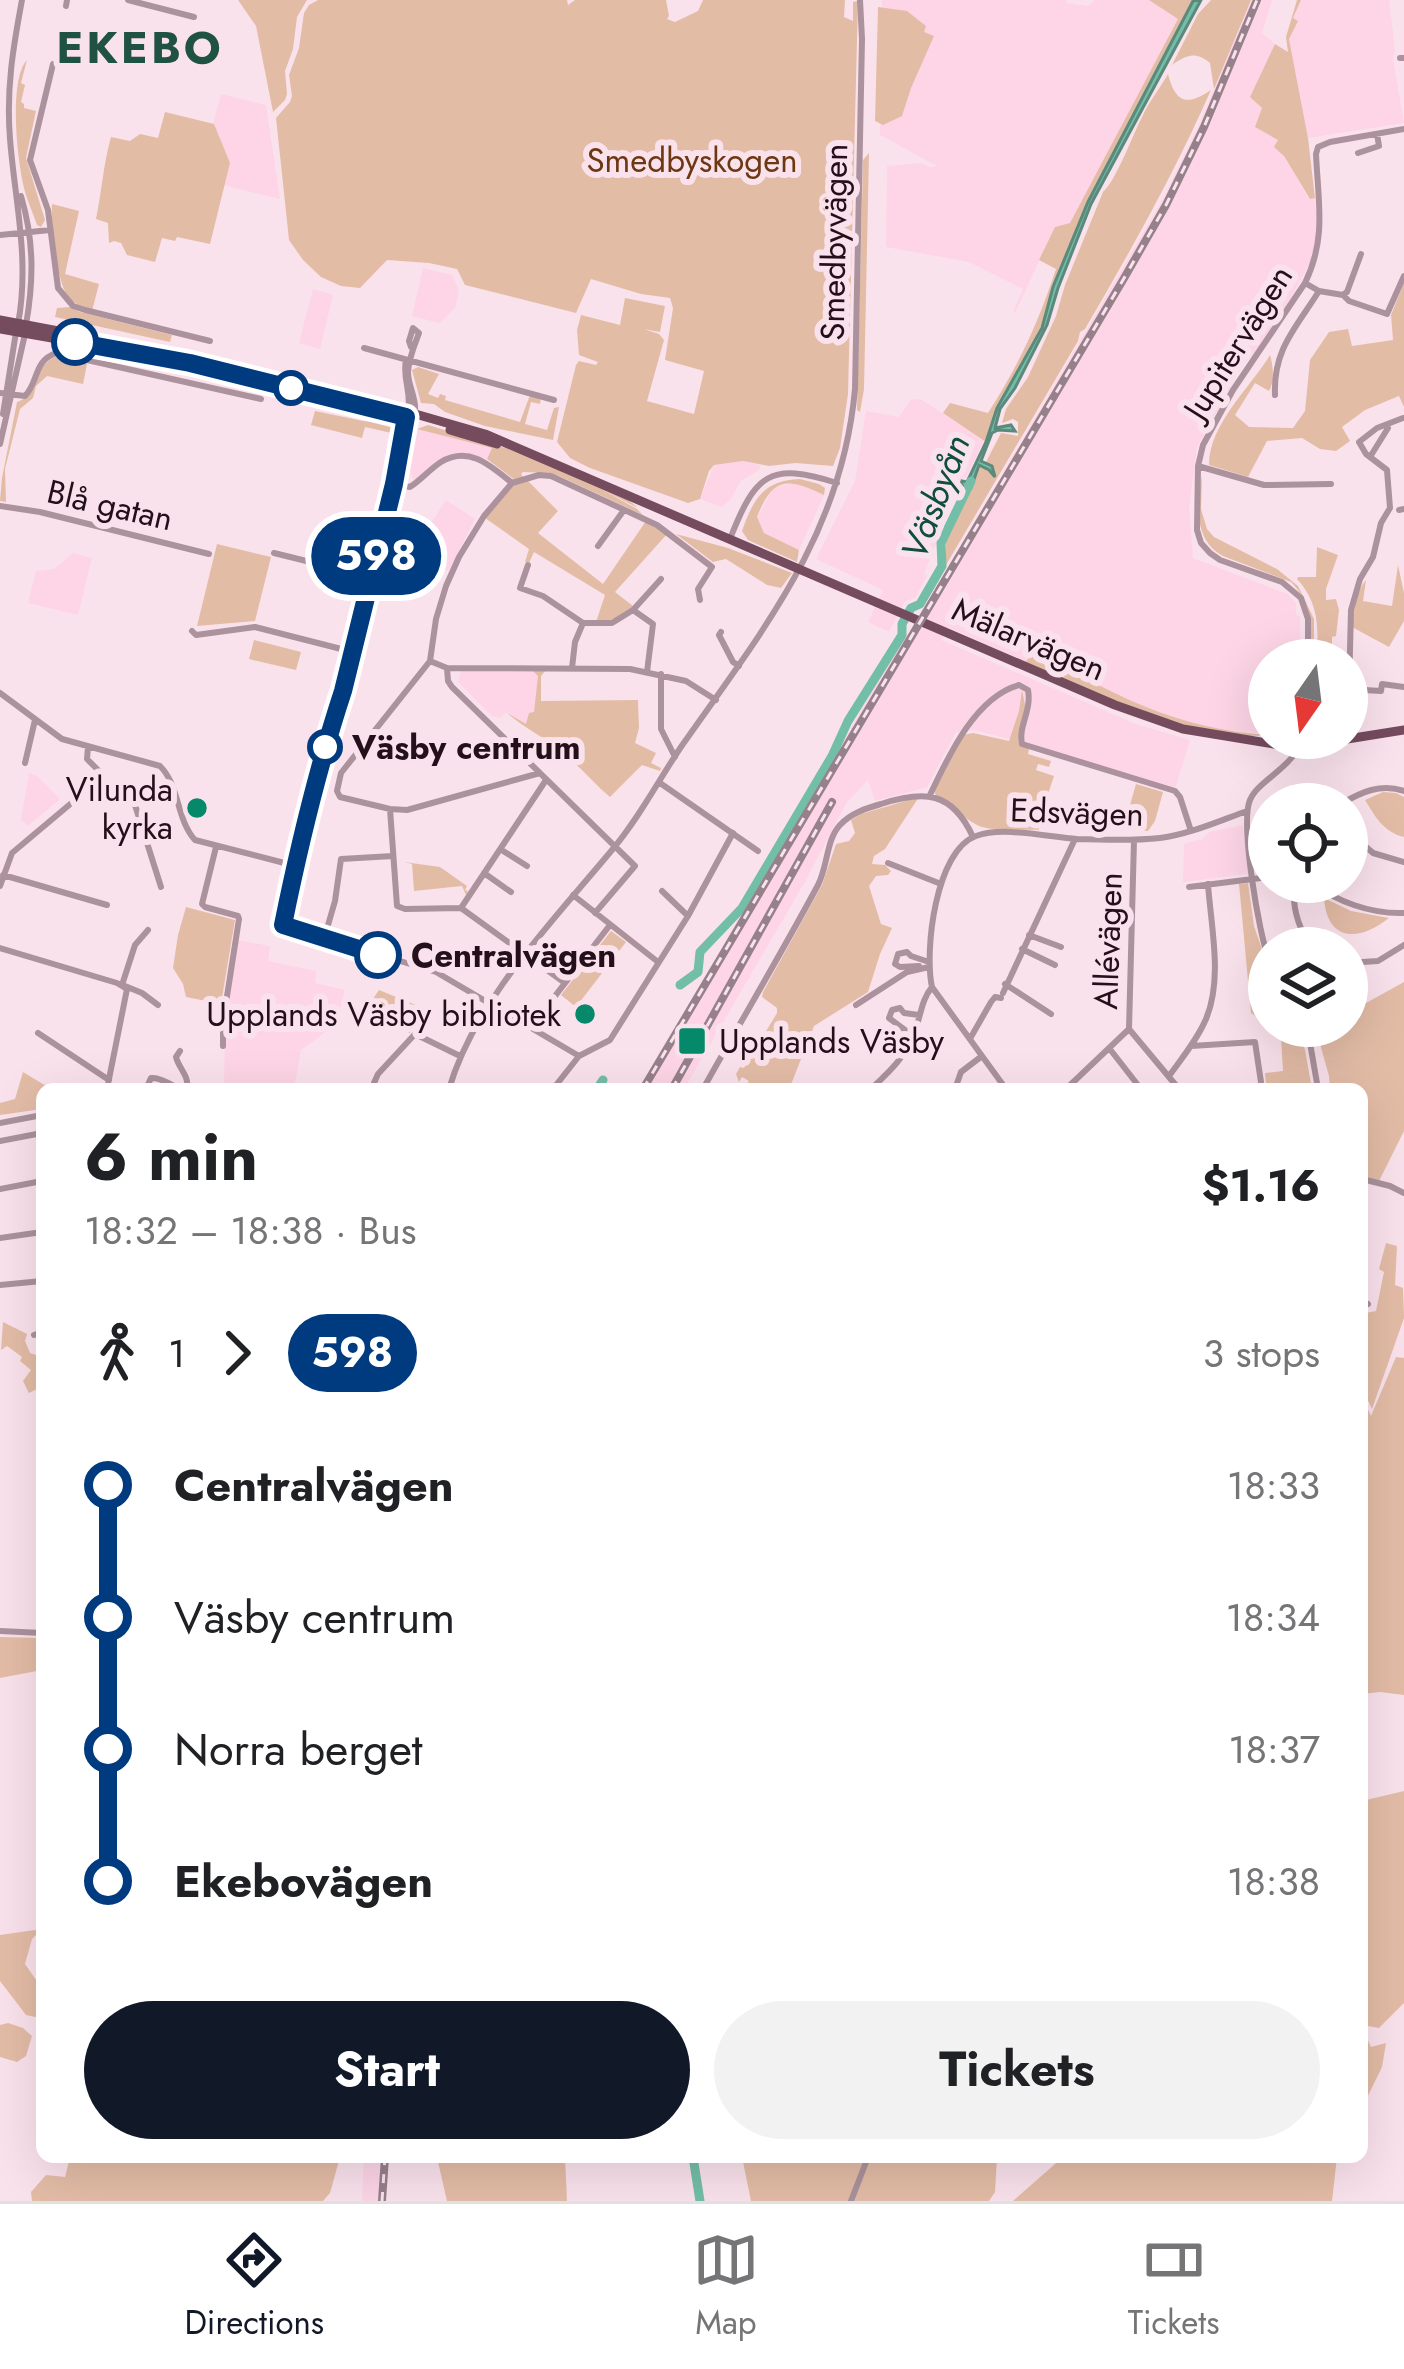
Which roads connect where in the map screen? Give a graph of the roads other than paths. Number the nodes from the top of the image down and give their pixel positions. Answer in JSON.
{"nodes":[{"id":1,"x":22,"y":0,"type":"edge"},
{"id":2,"x":128,"y":0,"type":"edge"},
{"id":3,"x":860,"y":0,"type":"edge"},
{"id":4,"x":194,"y":17,"type":"dead end"},
{"id":5,"x":53,"y":64,"type":"dead end"},
{"id":6,"x":1404,"y":129,"type":"edge"},
{"id":7,"x":1377,"y":134,"type":"junction"},
{"id":8,"x":1358,"y":152,"type":"dead end"},
{"id":9,"x":50,"y":230,"type":"junction"},
{"id":10,"x":26,"y":232,"type":"junction"},
{"id":11,"x":0,"y":235,"type":"edge"},
{"id":12,"x":1360,"y":254,"type":"dead end"},
{"id":13,"x":1404,"y":276,"type":"edge"},
{"id":14,"x":1305,"y":283,"type":"junction"},
{"id":15,"x":1319,"y":291,"type":"junction"},
{"id":16,"x":1343,"y":296,"type":"junction"},
{"id":17,"x":0,"y":325,"type":"edge"},
{"id":18,"x":21,"y":329,"type":"junction"},
{"id":19,"x":210,"y":341,"type":"dead end"},
{"id":20,"x":364,"y":348,"type":"dead end"},
{"id":21,"x":411,"y":349,"type":"dead end"},
{"id":22,"x":408,"y":361,"type":"junction"},
{"id":23,"x":6,"y":394,"type":"edge"},
{"id":24,"x":1275,"y":395,"type":"dead end"},
{"id":25,"x":261,"y":399,"type":"dead end"},
{"id":26,"x":554,"y":400,"type":"dead end"},
{"id":27,"x":410,"y":415,"type":"junction"},
{"id":28,"x":1403,"y":418,"type":"edge"},
{"id":29,"x":1390,"y":425,"type":"junction"},
{"id":30,"x":0,"y":429,"type":"edge"},
{"id":31,"x":0,"y":444,"type":"edge"},
{"id":32,"x":1370,"y":457,"type":"junction"},
{"id":33,"x":1198,"y":466,"type":"junction"},
{"id":34,"x":395,"y":480,"type":"junction"},
{"id":35,"x":512,"y":483,"type":"junction"},
{"id":36,"x":837,"y":483,"type":"junction"},
{"id":37,"x":1330,"y":484,"type":"dead end"},
{"id":38,"x":0,"y":506,"type":"edge"},
{"id":39,"x":624,"y":510,"type":"junction"},
{"id":40,"x":730,"y":539,"type":"junction"},
{"id":41,"x":598,"y":546,"type":"dead end"},
{"id":42,"x":274,"y":553,"type":"dead end"},
{"id":43,"x":209,"y":554,"type":"dead end"},
{"id":44,"x":528,"y":565,"type":"dead end"},
{"id":45,"x":371,"y":577,"type":"junction"},
{"id":46,"x":661,"y":579,"type":"dead end"},
{"id":47,"x":700,"y":600,"type":"dead end"},
{"id":48,"x":633,"y":610,"type":"junction"},
{"id":49,"x":583,"y":623,"type":"junction"},
{"id":50,"x":192,"y":631,"type":"dead end"},
{"id":51,"x":721,"y":632,"type":"dead end"},
{"id":52,"x":1308,"y":639,"type":"edge"},
{"id":53,"x":1349,"y":639,"type":"edge"},
{"id":54,"x":353,"y":652,"type":"junction"},
{"id":55,"x":430,"y":661,"type":"junction"},
{"id":56,"x":739,"y":666,"type":"junction"},
{"id":57,"x":446,"y":668,"type":"junction"},
{"id":58,"x":572,"y":668,"type":"junction"},
{"id":59,"x":647,"y":672,"type":"junction"},
{"id":60,"x":661,"y":674,"type":"junction"},
{"id":61,"x":1404,"y":687,"type":"edge"},
{"id":62,"x":1368,"y":690,"type":"edge"},
{"id":63,"x":0,"y":693,"type":"edge"},
{"id":64,"x":716,"y":700,"type":"junction"},
{"id":65,"x":35,"y":719,"type":"junction"},
{"id":66,"x":1404,"y":730,"type":"edge"},
{"id":67,"x":690,"y":735,"type":"junction"},
{"id":68,"x":1368,"y":736,"type":"edge"},
{"id":69,"x":1246,"y":740,"type":"edge"},
{"id":70,"x":88,"y":747,"type":"junction"},
{"id":71,"x":436,"y":750,"type":"dead end"},
{"id":72,"x":418,"y":754,"type":"dead end"},
{"id":73,"x":674,"y":757,"type":"junction"},
{"id":74,"x":1287,"y":759,"type":"edge"},
{"id":75,"x":25,"y":763,"type":"dead end"},
{"id":76,"x":666,"y":773,"type":"junction"},
{"id":77,"x":543,"y":776,"type":"junction"},
{"id":78,"x":660,"y":783,"type":"junction"},
{"id":79,"x":97,"y":790,"type":"junction"},
{"id":80,"x":1368,"y":790,"type":"edge"},
{"id":81,"x":1404,"y":790,"type":"edge"},
{"id":82,"x":930,"y":795,"type":"junction"},
{"id":83,"x":390,"y":809,"type":"junction"},
{"id":84,"x":1247,"y":811,"type":"junction"},
{"id":85,"x":1248,"y":822,"type":"edge"},
{"id":86,"x":1191,"y":831,"type":"junction"},
{"id":87,"x":733,"y":833,"type":"junction"},
{"id":88,"x":973,"y":837,"type":"junction"},
{"id":89,"x":1075,"y":838,"type":"junction"},
{"id":90,"x":1134,"y":840,"type":"junction"},
{"id":91,"x":215,"y":847,"type":"junction"},
{"id":92,"x":615,"y":847,"type":"junction"},
{"id":93,"x":500,"y":849,"type":"junction"},
{"id":94,"x":1368,"y":849,"type":"edge"},
{"id":95,"x":758,"y":851,"type":"dead end"},
{"id":96,"x":393,"y":856,"type":"junction"},
{"id":97,"x":1404,"y":862,"type":"edge"},
{"id":98,"x":888,"y":863,"type":"dead end"},
{"id":99,"x":296,"y":866,"type":"junction"},
{"id":100,"x":527,"y":866,"type":"dead end"},
{"id":101,"x":484,"y":873,"type":"junction"},
{"id":102,"x":3,"y":875,"type":"junction"},
{"id":103,"x":1248,"y":880,"type":"edge"},
{"id":104,"x":941,"y":884,"type":"junction"},
{"id":105,"x":1208,"y":884,"type":"junction"},
{"id":106,"x":0,"y":886,"type":"edge"},
{"id":107,"x":160,"y":887,"type":"dead end"},
{"id":108,"x":1189,"y":887,"type":"dead end"},
{"id":109,"x":662,"y":891,"type":"dead end"},
{"id":110,"x":511,"y":892,"type":"dead end"},
{"id":111,"x":573,"y":895,"type":"junction"},
{"id":112,"x":1347,"y":903,"type":"edge"},
{"id":113,"x":107,"y":905,"type":"dead end"},
{"id":114,"x":461,"y":908,"type":"junction"},
{"id":115,"x":595,"y":913,"type":"junction"},
{"id":116,"x":1404,"y":913,"type":"edge"},
{"id":117,"x":688,"y":916,"type":"junction"},
{"id":118,"x":610,"y":926,"type":"junction"},
{"id":119,"x":148,"y":930,"type":"dead end"},
{"id":120,"x":1029,"y":935,"type":"junction"},
{"id":121,"x":324,"y":939,"type":"junction"},
{"id":122,"x":1404,"y":945,"type":"edge"},
{"id":123,"x":1061,"y":946,"type":"dead end"},
{"id":124,"x":0,"y":948,"type":"edge"},
{"id":125,"x":1022,"y":949,"type":"junction"},
{"id":126,"x":525,"y":954,"type":"junction"},
{"id":127,"x":658,"y":962,"type":"junction"},
{"id":128,"x":1368,"y":962,"type":"edge"},
{"id":129,"x":929,"y":965,"type":"junction"},
{"id":130,"x":1055,"y":965,"type":"dead end"},
{"id":131,"x":565,"y":983,"type":"junction"},
{"id":132,"x":123,"y":986,"type":"junction"},
{"id":133,"x":932,"y":987,"type":"junction"},
{"id":134,"x":1003,"y":992,"type":"junction"},
{"id":135,"x":491,"y":1004,"type":"junction"},
{"id":136,"x":158,"y":1005,"type":"dead end"},
{"id":137,"x":856,"y":1005,"type":"dead end"},
{"id":138,"x":1051,"y":1014,"type":"dead end"},
{"id":139,"x":919,"y":1016,"type":"junction"},
{"id":140,"x":531,"y":1028,"type":"junction"},
{"id":141,"x":1130,"y":1029,"type":"junction"},
{"id":142,"x":38,"y":1034,"type":"dead end"},
{"id":143,"x":913,"y":1036,"type":"junction"},
{"id":144,"x":971,"y":1037,"type":"junction"},
{"id":145,"x":223,"y":1046,"type":"dead end"},
{"id":146,"x":1191,"y":1046,"type":"junction"},
{"id":147,"x":1311,"y":1047,"type":"edge"},
{"id":148,"x":1109,"y":1048,"type":"junction"},
{"id":149,"x":180,"y":1051,"type":"dead end"},
{"id":150,"x":983,"y":1055,"type":"junction"},
{"id":151,"x":461,"y":1057,"type":"junction"},
{"id":152,"x":579,"y":1057,"type":"junction"},
{"id":153,"x":1169,"y":1076,"type":"junction"},
{"id":154,"x":1261,"y":1082,"type":"dead end"},
{"id":155,"x":107,"y":1083,"type":"edge"},
{"id":156,"x":108,"y":1083,"type":"edge"},
{"id":157,"x":188,"y":1083,"type":"edge"},
{"id":158,"x":374,"y":1083,"type":"dead end"},
{"id":159,"x":451,"y":1083,"type":"edge"},
{"id":160,"x":558,"y":1083,"type":"edge"},
{"id":161,"x":706,"y":1083,"type":"edge"},
{"id":162,"x":878,"y":1083,"type":"edge"},
{"id":163,"x":957,"y":1083,"type":"edge"},
{"id":164,"x":1002,"y":1083,"type":"edge"},
{"id":165,"x":1072,"y":1083,"type":"edge"},
{"id":166,"x":1136,"y":1083,"type":"edge"},
{"id":167,"x":1174,"y":1083,"type":"edge"},
{"id":168,"x":1317,"y":1083,"type":"edge"},
{"id":169,"x":36,"y":1116,"type":"edge"},
{"id":170,"x":0,"y":1123,"type":"edge"},
{"id":171,"x":36,"y":1134,"type":"edge"},
{"id":172,"x":0,"y":1141,"type":"edge"},
{"id":173,"x":1368,"y":1180,"type":"edge"},
{"id":174,"x":36,"y":1181,"type":"edge"},
{"id":175,"x":0,"y":1189,"type":"edge"},
{"id":176,"x":1404,"y":1193,"type":"edge"},
{"id":177,"x":36,"y":1233,"type":"edge"},
{"id":178,"x":0,"y":1238,"type":"edge"},
{"id":179,"x":36,"y":1282,"type":"edge"},
{"id":180,"x":0,"y":1285,"type":"edge"},
{"id":181,"x":0,"y":1631,"type":"edge"},
{"id":182,"x":36,"y":1633,"type":"edge"},
{"id":183,"x":866,"y":2163,"type":"edge"},
{"id":184,"x":851,"y":2201,"type":"edge"}],
"edges":[{"from":1,"to":10,"type":"street"},
{"from":2,"to":4,"type":"street"},
{"from":3,"to":36,"type":"street","name":"Smedbyvägen"},
{"from":5,"to":9,"type":"street"},
{"from":6,"to":7,"type":"street","name":"Jupitervägen"},
{"from":7,"to":8,"type":"street"},
{"from":7,"to":14,"type":"street","name":"Jupitervägen"},
{"from":9,"to":10,"type":"street"},
{"from":9,"to":19,"type":"street"},
{"from":10,"to":11,"type":"street"},
{"from":10,"to":18,"type":"street"},
{"from":12,"to":16,"type":"street"},
{"from":13,"to":16,"type":"street"},
{"from":14,"to":15,"type":"street"},
{"from":14,"to":33,"type":"street","name":"Jupitervägen"},
{"from":15,"to":16,"type":"street"},
{"from":15,"to":24,"type":"street"},
{"from":17,"to":18,"type":"main road","name":"Mälarvägen"},
{"from":18,"to":23,"type":"street"},
{"from":18,"to":27,"type":"main road","name":"Mälarvägen"},
{"from":20,"to":22,"type":"street"},
{"from":21,"to":22,"type":"street"},
{"from":22,"to":26,"type":"street"},
{"from":22,"to":27,"type":"street"},
{"from":23,"to":25,"type":"street"},
{"from":23,"to":30,"type":"street"},
{"from":23,"to":31,"type":"street"},
{"from":27,"to":34,"type":"street"},
{"from":27,"to":40,"type":"main road","name":"Mälarvägen"},
{"from":28,"to":29,"type":"street"},
{"from":29,"to":32,"type":"street"},
{"from":29,"to":32,"type":"street"},
{"from":32,"to":53,"type":"street"},
{"from":33,"to":37,"type":"street"},
{"from":33,"to":52,"type":"street","name":"Jupitervägen"},
{"from":34,"to":35,"type":"street"},
{"from":34,"to":45,"type":"street"},
{"from":35,"to":39,"type":"street"},
{"from":35,"to":55,"type":"street"},
{"from":36,"to":40,"type":"street"},
{"from":36,"to":56,"type":"street","name":"Smedbyvägen"},
{"from":38,"to":43,"type":"street","name":"Blå gatan"},
{"from":39,"to":41,"type":"street"},
{"from":39,"to":47,"type":"street"},
{"from":40,"to":69,"type":"main road","name":"Mälarvägen"},
{"from":42,"to":45,"type":"street"},
{"from":44,"to":49,"type":"street"},
{"from":45,"to":54,"type":"street"},
{"from":46,"to":48,"type":"street"},
{"from":48,"to":49,"type":"street"},
{"from":48,"to":59,"type":"street"},
{"from":49,"to":58,"type":"street"},
{"from":50,"to":54,"type":"street"},
{"from":51,"to":56,"type":"street"},
{"from":54,"to":99,"type":"street"},
{"from":55,"to":57,"type":"street"},
{"from":55,"to":83,"type":"street"},
{"from":56,"to":64,"type":"street","name":"Smedbyvägen"},
{"from":57,"to":58,"type":"street"},
{"from":57,"to":77,"type":"street"},
{"from":58,"to":59,"type":"street"},
{"from":59,"to":60,"type":"street"},
{"from":60,"to":64,"type":"street"},
{"from":60,"to":73,"type":"street"},
{"from":61,"to":62,"type":"street"},
{"from":63,"to":65,"type":"street"},
{"from":64,"to":67,"type":"street","name":"Smedbyvägen"},
{"from":65,"to":70,"type":"street"},
{"from":65,"to":75,"type":"street"},
{"from":66,"to":68,"type":"main road","name":"Mälarvägen"},
{"from":67,"to":73,"type":"street"},
{"from":67,"to":76,"type":"street"},
{"from":70,"to":79,"type":"street"},
{"from":70,"to":91,"type":"street"},
{"from":71,"to":72,"type":"street"},
{"from":73,"to":76,"type":"street"},
{"from":74,"to":84,"type":"street"},
{"from":76,"to":78,"type":"street"},
{"from":77,"to":83,"type":"street"},
{"from":77,"to":92,"type":"street"},
{"from":77,"to":93,"type":"street"},
{"from":78,"to":87,"type":"street"},
{"from":78,"to":92,"type":"street"},
{"from":79,"to":102,"type":"street"},
{"from":79,"to":107,"type":"street"},
{"from":80,"to":81,"type":"street"},
{"from":82,"to":86,"type":"street"},
{"from":82,"to":88,"type":"street"},
{"from":82,"to":161,"type":"street"},
{"from":83,"to":96,"type":"street"},
{"from":84,"to":85,"type":"street"},
{"from":84,"to":86,"type":"street","name":"Edsvägen"},
{"from":86,"to":90,"type":"street","name":"Edsvägen"},
{"from":87,"to":95,"type":"street"},
{"from":87,"to":117,"type":"street"},
{"from":88,"to":89,"type":"street","name":"Edsvägen"},
{"from":88,"to":104,"type":"street"},
{"from":89,"to":90,"type":"street","name":"Edsvägen"},
{"from":89,"to":120,"type":"street"},
{"from":90,"to":141,"type":"street","name":"Allévägen"},
{"from":91,"to":99,"type":"street"},
{"from":91,"to":145,"type":"street"},
{"from":92,"to":111,"type":"street"},
{"from":92,"to":115,"type":"street"},
{"from":93,"to":100,"type":"street"},
{"from":93,"to":101,"type":"street"},
{"from":94,"to":97,"type":"street"},
{"from":96,"to":114,"type":"street"},
{"from":96,"to":121,"type":"street"},
{"from":98,"to":104,"type":"street"},
{"from":99,"to":121,"type":"street"},
{"from":101,"to":110,"type":"street"},
{"from":101,"to":114,"type":"street"},
{"from":102,"to":106,"type":"street"},
{"from":102,"to":113,"type":"street"},
{"from":103,"to":105,"type":"street"},
{"from":104,"to":129,"type":"street"},
{"from":105,"to":108,"type":"street"},
{"from":105,"to":146,"type":"street"},
{"from":109,"to":117,"type":"street"},
{"from":111,"to":115,"type":"street"},
{"from":111,"to":126,"type":"street"},
{"from":112,"to":116,"type":"street"},
{"from":114,"to":126,"type":"street"},
{"from":115,"to":118,"type":"street"},
{"from":117,"to":127,"type":"street"},
{"from":118,"to":127,"type":"street"},
{"from":118,"to":131,"type":"street"},
{"from":119,"to":132,"type":"street"},
{"from":120,"to":123,"type":"street"},
{"from":120,"to":125,"type":"street"},
{"from":121,"to":135,"type":"street"},
{"from":122,"to":128,"type":"street"},
{"from":124,"to":132,"type":"street"},
{"from":125,"to":130,"type":"street"},
{"from":125,"to":134,"type":"street"},
{"from":126,"to":131,"type":"street"},
{"from":126,"to":135,"type":"street"},
{"from":127,"to":152,"type":"street"},
{"from":129,"to":129,"type":"street"},
{"from":129,"to":133,"type":"street"},
{"from":129,"to":137,"type":"street"},
{"from":131,"to":140,"type":"street"},
{"from":132,"to":136,"type":"street"},
{"from":132,"to":156,"type":"street"},
{"from":133,"to":139,"type":"street"},
{"from":133,"to":144,"type":"street"},
{"from":134,"to":138,"type":"street"},
{"from":134,"to":144,"type":"street"},
{"from":135,"to":140,"type":"street"},
{"from":135,"to":151,"type":"street"},
{"from":139,"to":143,"type":"street"},
{"from":139,"to":143,"type":"street"},
{"from":140,"to":152,"type":"street"},
{"from":141,"to":148,"type":"street","name":"Allévägen"},
{"from":141,"to":153,"type":"street"},
{"from":142,"to":155,"type":"street"},
{"from":143,"to":162,"type":"street"},
{"from":144,"to":150,"type":"street"},
{"from":146,"to":153,"type":"street"},
{"from":146,"to":154,"type":"street"},
{"from":147,"to":168,"type":"street"},
{"from":148,"to":165,"type":"street","name":"Allévägen"},
{"from":148,"to":166,"type":"street"},
{"from":149,"to":157,"type":"street"},
{"from":150,"to":163,"type":"street"},
{"from":150,"to":164,"type":"street"},
{"from":151,"to":158,"type":"street"},
{"from":151,"to":159,"type":"street"},
{"from":152,"to":160,"type":"street"},
{"from":153,"to":167,"type":"street"},
{"from":169,"to":170,"type":"street"},
{"from":171,"to":172,"type":"street"},
{"from":173,"to":176,"type":"street"},
{"from":174,"to":175,"type":"street"},
{"from":177,"to":178,"type":"street"},
{"from":179,"to":180,"type":"street"},
{"from":181,"to":182,"type":"street"},
{"from":183,"to":184,"type":"street"}]}
